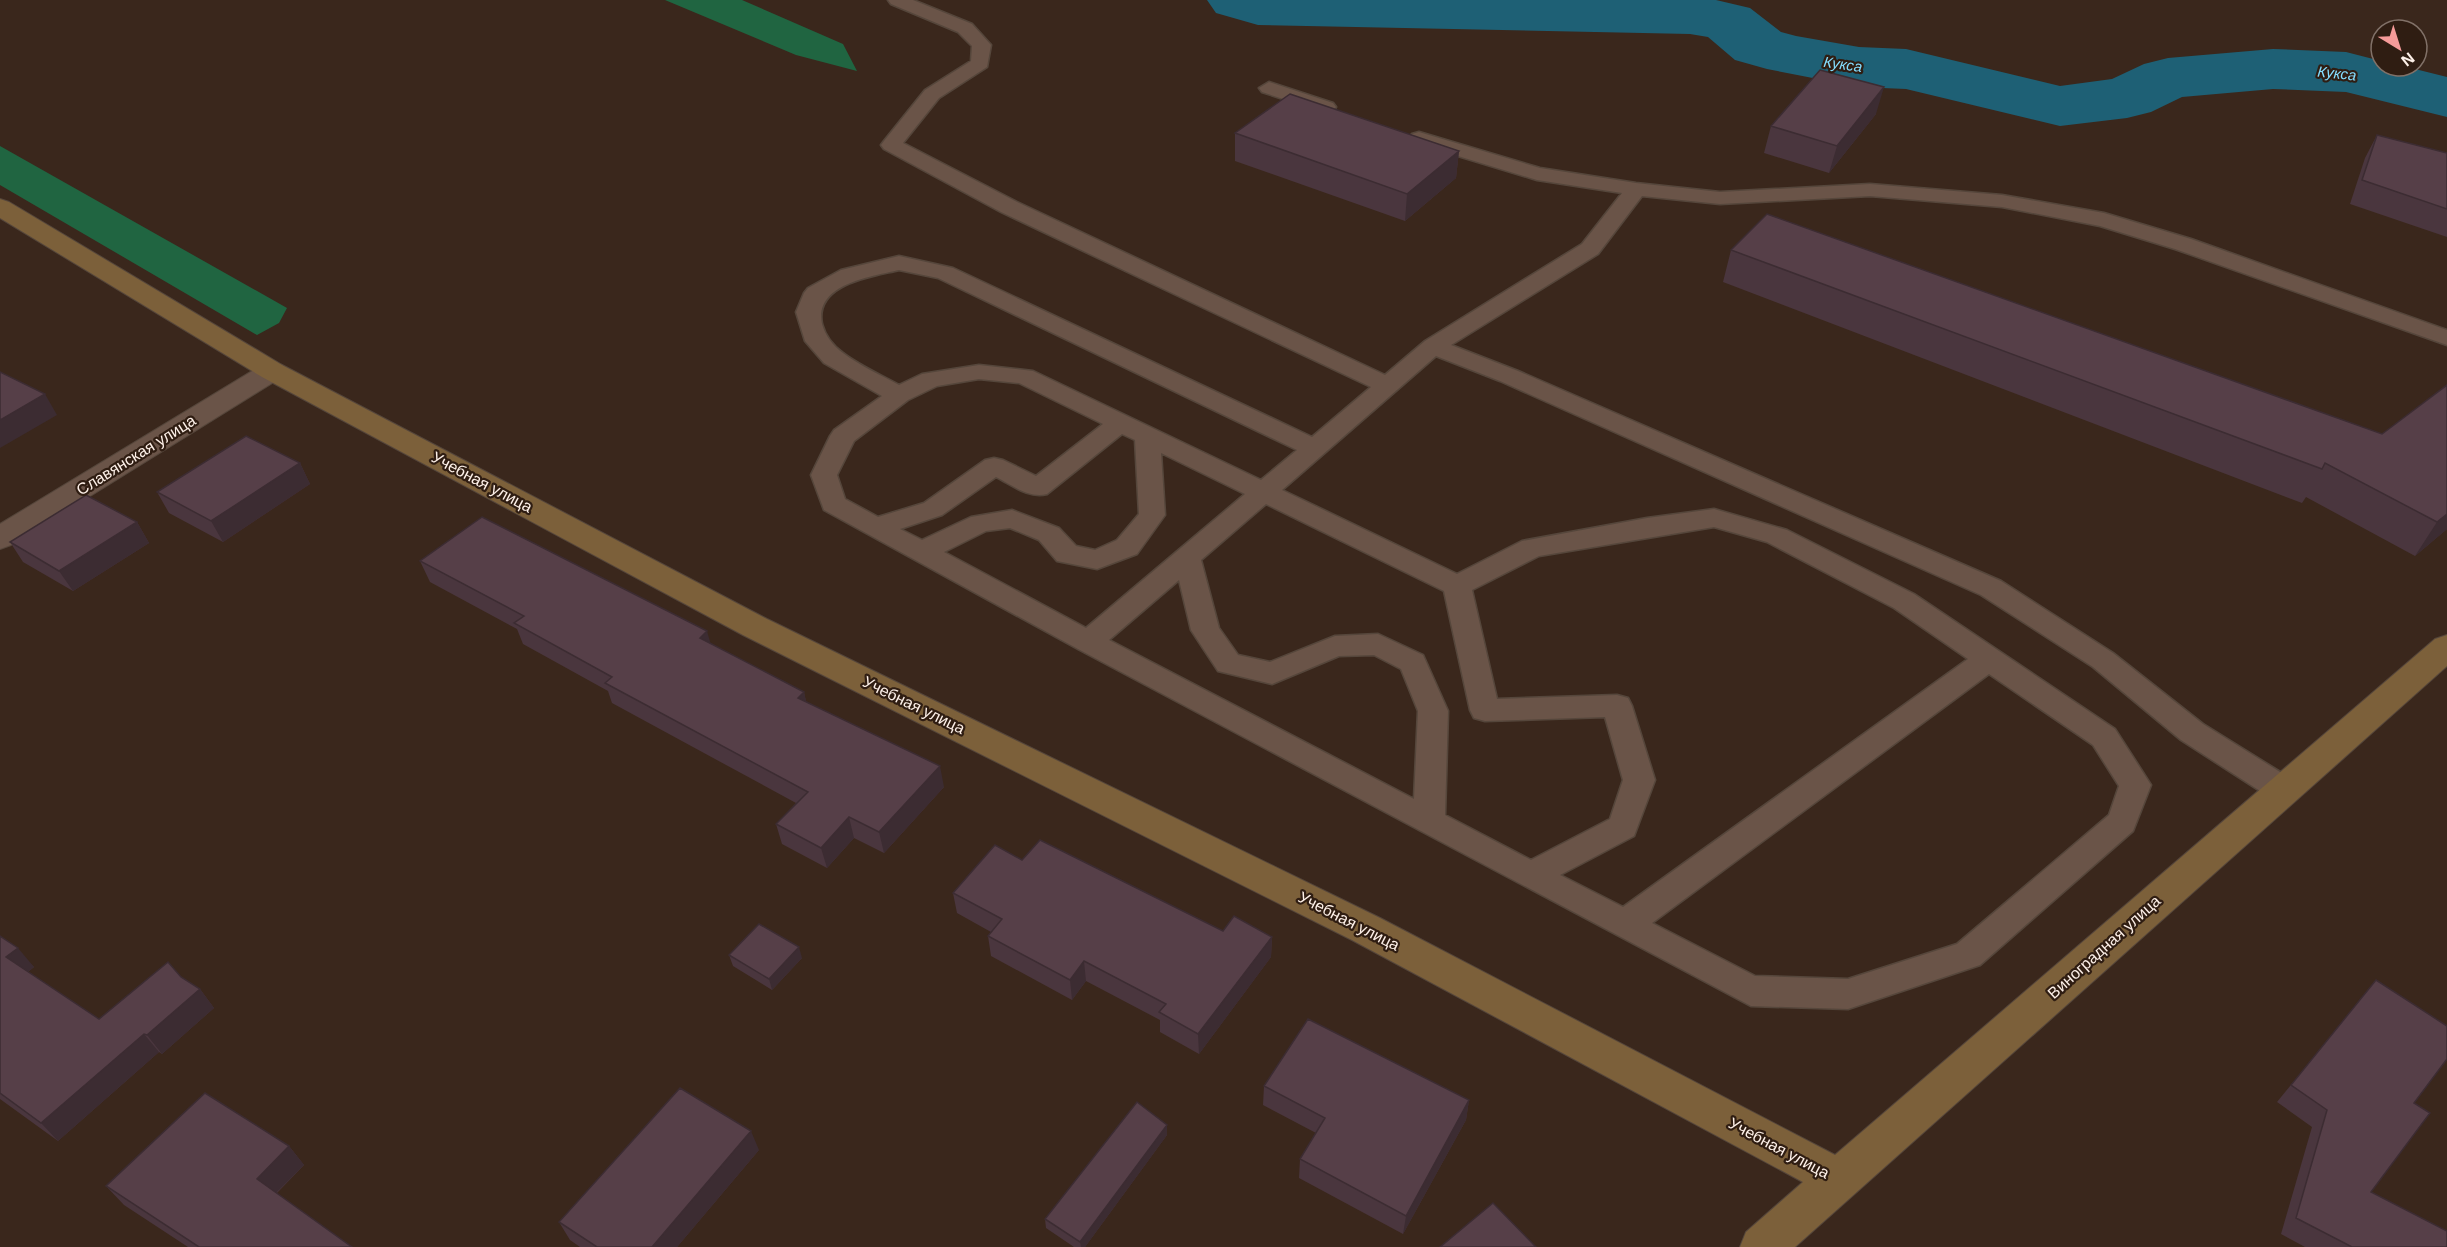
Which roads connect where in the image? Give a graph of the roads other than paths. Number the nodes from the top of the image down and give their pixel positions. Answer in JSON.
{"nodes":[{"id":1,"x":897,"y":0,"type":"edge"},
{"id":2,"x":1269,"y":88,"type":"dead end"},
{"id":3,"x":1344,"y":113,"type":"edge"},
{"id":4,"x":1399,"y":131,"type":"edge"},
{"id":5,"x":1636,"y":189,"type":"junction"},
{"id":6,"x":0,"y":207,"type":"edge"},
{"id":7,"x":2447,"y":338,"type":"edge"},
{"id":8,"x":1433,"y":346,"type":"junction"},
{"id":9,"x":272,"y":371,"type":"junction"},
{"id":10,"x":1389,"y":387,"type":"junction"},
{"id":11,"x":899,"y":395,"type":"junction"},
{"id":12,"x":1121,"y":422,"type":"junction"},
{"id":13,"x":1147,"y":435,"type":"junction"},
{"id":14,"x":1315,"y":448,"type":"junction"},
{"id":15,"x":1265,"y":491,"type":"junction"},
{"id":16,"x":875,"y":527,"type":"junction"},
{"id":17,"x":0,"y":538,"type":"edge"},
{"id":18,"x":921,"y":552,"type":"junction"},
{"id":19,"x":1187,"y":558,"type":"junction"},
{"id":20,"x":1457,"y":585,"type":"junction"},
{"id":21,"x":1088,"y":642,"type":"junction"},
{"id":22,"x":2447,"y":647,"type":"edge"},
{"id":23,"x":1989,"y":659,"type":"junction"},
{"id":24,"x":2282,"y":789,"type":"junction"},
{"id":25,"x":1429,"y":821,"type":"junction"},
{"id":26,"x":1531,"y":875,"type":"junction"},
{"id":27,"x":1625,"y":924,"type":"junction"},
{"id":28,"x":1841,"y":1180,"type":"junction"},
{"id":29,"x":1762,"y":1247,"type":"edge"}],
"edges":[{"from":1,"to":10,"type":"lane"},
{"from":2,"to":3,"type":"lane"},
{"from":4,"to":5,"type":"lane"},
{"from":5,"to":7,"type":"lane"},
{"from":5,"to":8,"type":"lane"},
{"from":6,"to":9,"type":"street","name":"Учебная улица"},
{"from":8,"to":10,"type":"lane"},
{"from":8,"to":24,"type":"lane"},
{"from":9,"to":17,"type":"street","name":"Славянская улица"},
{"from":9,"to":28,"type":"street","name":"Учебная улица"},
{"from":10,"to":14,"type":"lane"},
{"from":11,"to":12,"type":"lane"},
{"from":11,"to":14,"type":"lane"},
{"from":11,"to":16,"type":"lane"},
{"from":12,"to":13,"type":"lane"},
{"from":12,"to":16,"type":"lane"},
{"from":13,"to":15,"type":"lane"},
{"from":13,"to":18,"type":"lane"},
{"from":14,"to":15,"type":"lane"},
{"from":15,"to":19,"type":"lane"},
{"from":15,"to":20,"type":"lane"},
{"from":16,"to":18,"type":"lane"},
{"from":18,"to":21,"type":"lane"},
{"from":19,"to":21,"type":"lane"},
{"from":19,"to":25,"type":"lane"},
{"from":20,"to":23,"type":"lane"},
{"from":20,"to":26,"type":"lane"},
{"from":21,"to":25,"type":"lane"},
{"from":22,"to":24,"type":"street","name":"Виноградная улица"},
{"from":23,"to":27,"type":"lane"},
{"from":23,"to":27,"type":"lane"},
{"from":24,"to":28,"type":"street","name":"Виноградная улица"},
{"from":25,"to":26,"type":"lane"},
{"from":26,"to":27,"type":"lane"},
{"from":28,"to":29,"type":"street","name":"Виноградная улица"}]}
